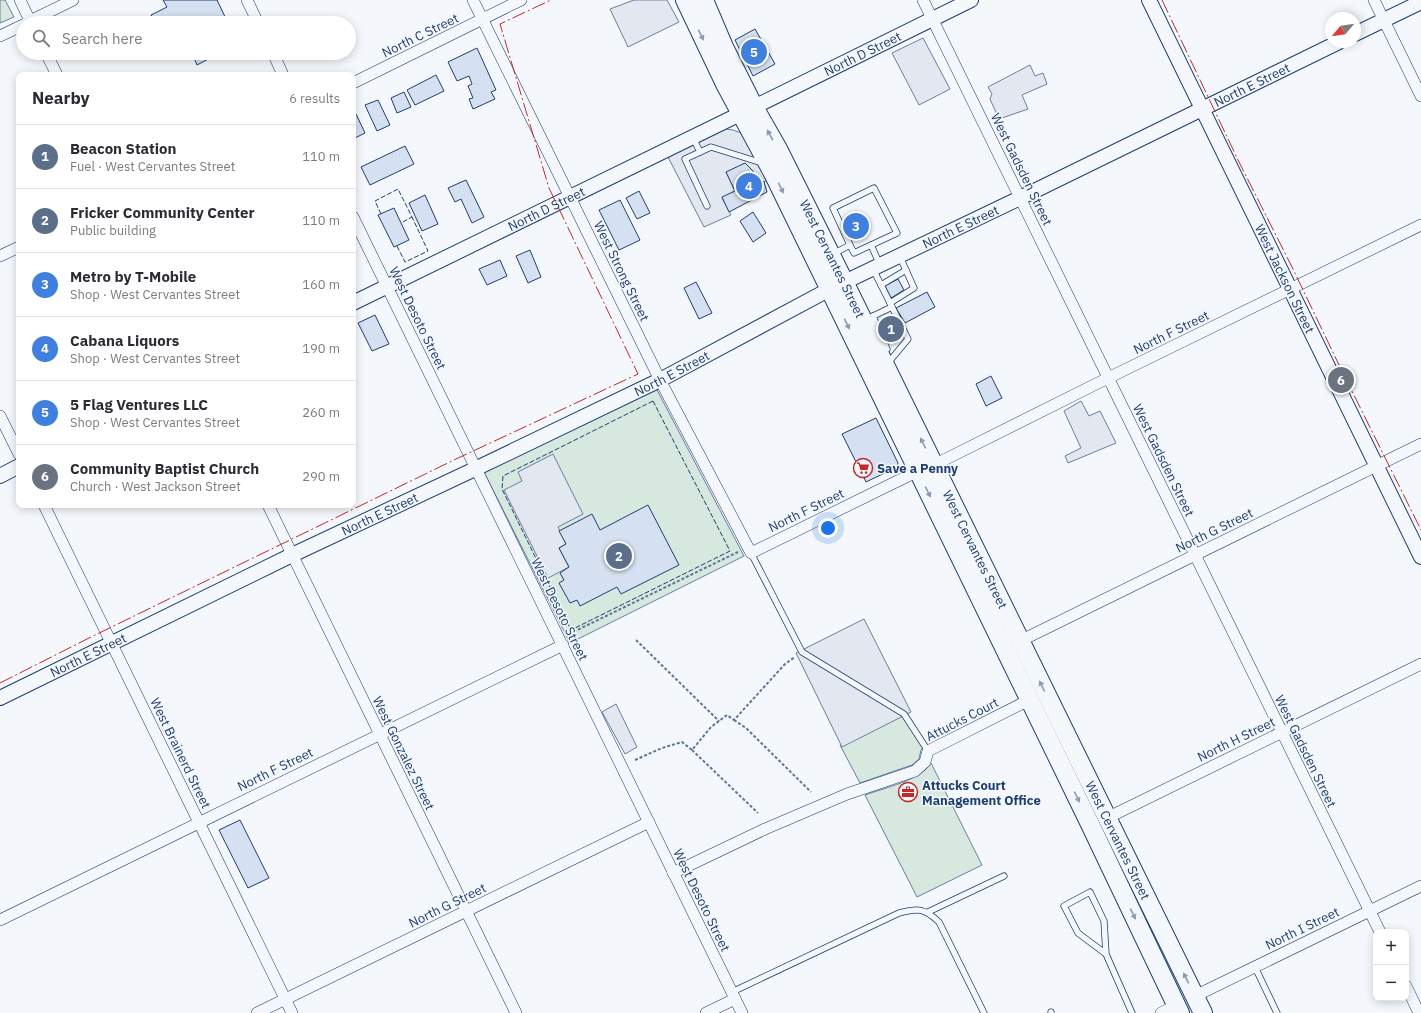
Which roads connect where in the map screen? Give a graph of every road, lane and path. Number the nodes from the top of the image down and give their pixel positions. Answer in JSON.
{"nodes":[{"id":1,"x":20,"y":0,"type":"edge"},
{"id":2,"x":73,"y":0,"type":"edge"},
{"id":3,"x":247,"y":0,"type":"edge"},
{"id":4,"x":473,"y":0,"type":"edge"},
{"id":5,"x":521,"y":0,"type":"edge"},
{"id":6,"x":684,"y":0,"type":"edge"},
{"id":7,"x":704,"y":0,"type":"edge"},
{"id":8,"x":923,"y":0,"type":"edge"},
{"id":9,"x":971,"y":0,"type":"edge"},
{"id":10,"x":1149,"y":0,"type":"edge"},
{"id":11,"x":1374,"y":0,"type":"edge"},
{"id":12,"x":1421,"y":2,"type":"edge"},
{"id":13,"x":26,"y":16,"type":"edge"},
{"id":14,"x":42,"y":16,"type":"edge"},
{"id":15,"x":255,"y":16,"type":"edge"},
{"id":16,"x":932,"y":19,"type":"junction"},
{"id":17,"x":482,"y":20,"type":"junction"},
{"id":18,"x":1384,"y":20,"type":"junction"},
{"id":19,"x":16,"y":29,"type":"edge"},
{"id":20,"x":1361,"y":31,"type":"edge"},
{"id":21,"x":0,"y":36,"type":"edge"},
{"id":22,"x":1327,"y":48,"type":"edge"},
{"id":23,"x":49,"y":60,"type":"edge"},
{"id":24,"x":276,"y":60,"type":"edge"},
{"id":25,"x":55,"y":72,"type":"edge"},
{"id":26,"x":282,"y":72,"type":"edge"},
{"id":27,"x":356,"y":82,"type":"edge"},
{"id":28,"x":1421,"y":96,"type":"edge"},
{"id":29,"x":1202,"y":109,"type":"junction"},
{"id":30,"x":747,"y":110,"type":"junction"},
{"id":31,"x":692,"y":137,"type":"junction"},
{"id":32,"x":700,"y":152,"type":"junction"},
{"id":33,"x":769,"y":165,"type":"junction"},
{"id":34,"x":569,"y":197,"type":"junction"},
{"id":35,"x":1020,"y":198,"type":"junction"},
{"id":36,"x":707,"y":206,"type":"dead end"},
{"id":37,"x":356,"y":223,"type":"edge"},
{"id":38,"x":1421,"y":225,"type":"edge"},
{"id":39,"x":850,"y":245,"type":"junction"},
{"id":40,"x":871,"y":246,"type":"junction"},
{"id":41,"x":16,"y":248,"type":"edge"},
{"id":42,"x":831,"y":255,"type":"junction"},
{"id":43,"x":0,"y":256,"type":"edge"},
{"id":44,"x":899,"y":256,"type":"junction"},
{"id":45,"x":877,"y":267,"type":"junction"},
{"id":46,"x":906,"y":270,"type":"junction"},
{"id":47,"x":881,"y":285,"type":"junction"},
{"id":48,"x":387,"y":286,"type":"junction"},
{"id":49,"x":837,"y":286,"type":"junction"},
{"id":50,"x":1290,"y":289,"type":"junction"},
{"id":51,"x":356,"y":302,"type":"edge"},
{"id":52,"x":891,"y":305,"type":"junction"},
{"id":53,"x":868,"y":318,"type":"junction"},
{"id":54,"x":888,"y":362,"type":"junction"},
{"id":55,"x":1108,"y":378,"type":"junction"},
{"id":56,"x":660,"y":380,"type":"junction"},
{"id":57,"x":0,"y":416,"type":"edge"},
{"id":58,"x":1421,"y":444,"type":"edge"},
{"id":59,"x":16,"y":448,"type":"edge"},
{"id":60,"x":1376,"y":466,"type":"junction"},
{"id":61,"x":16,"y":468,"type":"edge"},
{"id":62,"x":926,"y":468,"type":"junction"},
{"id":63,"x":475,"y":469,"type":"junction"},
{"id":64,"x":0,"y":476,"type":"edge"},
{"id":65,"x":45,"y":508,"type":"edge"},
{"id":66,"x":269,"y":508,"type":"edge"},
{"id":67,"x":749,"y":550,"type":"junction"},
{"id":68,"x":292,"y":555,"type":"junction"},
{"id":69,"x":1195,"y":555,"type":"junction"},
{"id":70,"x":1421,"y":557,"type":"edge"},
{"id":71,"x":961,"y":559,"type":"junction"},
{"id":72,"x":636,"y":640,"type":"dead end"},
{"id":73,"x":561,"y":641,"type":"junction"},
{"id":74,"x":1020,"y":641,"type":"junction"},
{"id":75,"x":112,"y":643,"type":"junction"},
{"id":76,"x":802,"y":652,"type":"junction"},
{"id":77,"x":1421,"y":664,"type":"edge"},
{"id":78,"x":0,"y":698,"type":"edge"},
{"id":79,"x":1030,"y":700,"type":"junction"},
{"id":80,"x":734,"y":720,"type":"junction"},
{"id":81,"x":719,"y":721,"type":"junction"},
{"id":82,"x":1281,"y":732,"type":"junction"},
{"id":83,"x":380,"y":734,"type":"junction"},
{"id":84,"x":692,"y":750,"type":"junction"},
{"id":85,"x":928,"y":751,"type":"junction"},
{"id":86,"x":635,"y":760,"type":"dead end"},
{"id":87,"x":1090,"y":782,"type":"junction"},
{"id":88,"x":811,"y":792,"type":"dead end"},
{"id":89,"x":758,"y":813,"type":"dead end"},
{"id":90,"x":1107,"y":818,"type":"junction"},
{"id":91,"x":199,"y":822,"type":"junction"},
{"id":92,"x":649,"y":822,"type":"junction"},
{"id":93,"x":673,"y":873,"type":"junction"},
{"id":94,"x":1004,"y":876,"type":"dead end"},
{"id":95,"x":1421,"y":886,"type":"edge"},
{"id":96,"x":466,"y":911,"type":"junction"},
{"id":97,"x":1370,"y":911,"type":"junction"},
{"id":98,"x":928,"y":912,"type":"junction"},
{"id":99,"x":0,"y":920,"type":"edge"},
{"id":100,"x":1379,"y":929,"type":"edge"},
{"id":101,"x":1106,"y":954,"type":"junction"},
{"id":102,"x":1255,"y":967,"type":"junction"},
{"id":103,"x":1409,"y":992,"type":"edge"},
{"id":104,"x":733,"y":996,"type":"junction"},
{"id":105,"x":1195,"y":996,"type":"junction"},
{"id":106,"x":285,"y":999,"type":"junction"},
{"id":107,"x":1173,"y":1010,"type":"edge"},
{"id":108,"x":257,"y":1013,"type":"edge"},
{"id":109,"x":292,"y":1013,"type":"edge"},
{"id":110,"x":516,"y":1013,"type":"edge"},
{"id":111,"x":706,"y":1013,"type":"edge"},
{"id":112,"x":742,"y":1013,"type":"edge"},
{"id":113,"x":984,"y":1013,"type":"edge"},
{"id":114,"x":1132,"y":1013,"type":"edge"},
{"id":115,"x":1203,"y":1013,"type":"edge"},
{"id":116,"x":1277,"y":1013,"type":"edge"},
{"id":117,"x":1419,"y":1013,"type":"edge"}],
"edges":[{"from":1,"to":13,"type":"street"},
{"from":2,"to":14,"type":"street"},
{"from":3,"to":15,"type":"street"},
{"from":4,"to":17,"type":"street","name":"West Strong Street"},
{"from":5,"to":17,"type":"street","name":"North C Street"},
{"from":6,"to":30,"type":"main road","name":"West Cervantes Street","one_way":true},
{"from":7,"to":30,"type":"main road","name":"West Cervantes Street"},
{"from":8,"to":16,"type":"street","name":"West Gadsden Street"},
{"from":9,"to":16,"type":"street","name":"North D Street"},
{"from":10,"to":29,"type":"street","name":"West Jackson Street"},
{"from":11,"to":18,"type":"street"},
{"from":12,"to":18,"type":"street"},
{"from":16,"to":30,"type":"street","name":"North D Street"},
{"from":16,"to":35,"type":"street","name":"West Gadsden Street"},
{"from":17,"to":27,"type":"street","name":"North C Street"},
{"from":17,"to":34,"type":"street","name":"West Strong Street"},
{"from":18,"to":20,"type":"street"},
{"from":18,"to":28,"type":"street"},
{"from":19,"to":21,"type":"street"},
{"from":22,"to":29,"type":"street","name":"North E Street"},
{"from":23,"to":25,"type":"street"},
{"from":24,"to":26,"type":"street"},
{"from":29,"to":35,"type":"street","name":"North E Street"},
{"from":29,"to":50,"type":"street","name":"West Jackson Street"},
{"from":30,"to":31,"type":"street","name":"North D Street"},
{"from":30,"to":33,"type":"main road","name":"West Cervantes Street"},
{"from":42,"to":30,"type":"main road","name":"West Cervantes Street","one_way":true},
{"from":31,"to":32,"type":"lane"},
{"from":31,"to":34,"type":"street","name":"North D Street"},
{"from":32,"to":33,"type":"lane"},
{"from":32,"to":36,"type":"lane"},
{"from":33,"to":49,"type":"main road","name":"West Cervantes Street","one_way":true},
{"from":34,"to":48,"type":"street","name":"North D Street"},
{"from":34,"to":56,"type":"street","name":"West Strong Street"},
{"from":35,"to":44,"type":"street","name":"North E Street"},
{"from":35,"to":55,"type":"street","name":"West Gadsden Street"},
{"from":37,"to":48,"type":"street","name":"West Desoto Street"},
{"from":38,"to":50,"type":"street","name":"North F Street"},
{"from":39,"to":40,"type":"lane"},
{"from":39,"to":40,"type":"lane"},
{"from":39,"to":42,"type":"lane"},
{"from":40,"to":45,"type":"lane"},
{"from":41,"to":43,"type":"street"},
{"from":42,"to":49,"type":"main road","name":"West Cervantes Street"},
{"from":44,"to":45,"type":"street","name":"North E Street"},
{"from":44,"to":46,"type":"lane"},
{"from":45,"to":47,"type":"lane"},
{"from":45,"to":49,"type":"street","name":"North E Street"},
{"from":46,"to":47,"type":"lane"},
{"from":46,"to":52,"type":"lane"},
{"from":47,"to":52,"type":"lane"},
{"from":48,"to":51,"type":"street","name":"North D Street"},
{"from":48,"to":63,"type":"street","name":"West Desoto Street"},
{"from":49,"to":53,"type":"main road","name":"West Cervantes Street"},
{"from":49,"to":56,"type":"street","name":"North E Street"},
{"from":49,"to":62,"type":"main road","name":"West Cervantes Street","one_way":true},
{"from":50,"to":55,"type":"street","name":"North F Street"},
{"from":50,"to":60,"type":"street","name":"West Jackson Street"},
{"from":52,"to":53,"type":"lane"},
{"from":52,"to":54,"type":"lane"},
{"from":53,"to":54,"type":"main road","name":"West Cervantes Street"},
{"from":62,"to":54,"type":"main road","name":"West Cervantes Street","one_way":true},
{"from":55,"to":62,"type":"street","name":"North F Street"},
{"from":55,"to":69,"type":"street","name":"West Gadsden Street"},
{"from":56,"to":63,"type":"street","name":"North E Street"},
{"from":56,"to":67,"type":"street","name":"West Strong Street"},
{"from":57,"to":59,"type":"street"},
{"from":58,"to":60,"type":"street","name":"North G Street"},
{"from":60,"to":69,"type":"street","name":"North G Street"},
{"from":60,"to":70,"type":"street","name":"West Jackson Street"},
{"from":61,"to":64,"type":"street"},
{"from":62,"to":67,"type":"street","name":"North F Street"},
{"from":62,"to":71,"type":"main road","name":"West Cervantes Street","one_way":true},
{"from":62,"to":74,"type":"main road","name":"West Cervantes Street"},
{"from":63,"to":68,"type":"street","name":"North E Street"},
{"from":63,"to":73,"type":"street","name":"West Desoto Street"},
{"from":65,"to":75,"type":"street","name":"West Brainerd Street"},
{"from":66,"to":68,"type":"street","name":"West Gonzalez Street"},
{"from":67,"to":73,"type":"path"},
{"from":67,"to":76,"type":"lane"},
{"from":68,"to":75,"type":"street","name":"North E Street"},
{"from":68,"to":83,"type":"street","name":"West Gonzalez Street"},
{"from":69,"to":74,"type":"street","name":"North G Street"},
{"from":69,"to":82,"type":"street","name":"West Gadsden Street"},
{"from":71,"to":74,"type":"main road"},
{"from":71,"to":79,"type":"main road","name":"West Cervantes Street"},
{"from":72,"to":81,"type":"path"},
{"from":73,"to":83,"type":"street","name":"North F Street"},
{"from":73,"to":92,"type":"street","name":"West Desoto Street"},
{"from":87,"to":74,"type":"main road","name":"West Cervantes Street","one_way":true},
{"from":75,"to":78,"type":"street","name":"North E Street"},
{"from":75,"to":91,"type":"street","name":"West Brainerd Street"},
{"from":76,"to":80,"type":"path"},
{"from":76,"to":85,"type":"lane"},
{"from":77,"to":82,"type":"street","name":"North H Street"},
{"from":79,"to":85,"type":"street","name":"Attucks Court"},
{"from":79,"to":87,"type":"main road"},
{"from":79,"to":107,"type":"main road","name":"West Cervantes Street","one_way":true},
{"from":80,"to":81,"type":"path"},
{"from":80,"to":88,"type":"path"},
{"from":81,"to":84,"type":"path"},
{"from":82,"to":90,"type":"street","name":"North H Street"},
{"from":82,"to":97,"type":"street","name":"West Gadsden Street"},
{"from":83,"to":91,"type":"street","name":"North F Street"},
{"from":83,"to":96,"type":"street","name":"West Gonzalez Street"},
{"from":84,"to":86,"type":"path"},
{"from":84,"to":89,"type":"path"},
{"from":85,"to":93,"type":"street","name":"Attucks Court"},
{"from":87,"to":90,"type":"main road","name":"West Cervantes Street"},
{"from":105,"to":90,"type":"main road","name":"West Cervantes Street","one_way":true},
{"from":91,"to":99,"type":"street","name":"North F Street"},
{"from":91,"to":106,"type":"street","name":"West Brainerd Street"},
{"from":92,"to":93,"type":"street","name":"West Desoto Street"},
{"from":92,"to":96,"type":"street","name":"North G Street"},
{"from":93,"to":104,"type":"street","name":"West Desoto Street"},
{"from":94,"to":98,"type":"lane"},
{"from":95,"to":97,"type":"street","name":"North I Street"},
{"from":96,"to":106,"type":"street","name":"North G Street"},
{"from":96,"to":110,"type":"street","name":"West Gonzalez Street"},
{"from":97,"to":100,"type":"street","name":"West Gadsden Street"},
{"from":97,"to":102,"type":"street","name":"North I Street"},
{"from":98,"to":104,"type":"lane"},
{"from":98,"to":113,"type":"lane"},
{"from":101,"to":101,"type":"lane"},
{"from":101,"to":114,"type":"lane"},
{"from":102,"to":105,"type":"street","name":"North I Street"},
{"from":102,"to":116,"type":"lane"},
{"from":103,"to":117,"type":"street"},
{"from":104,"to":111,"type":"street"},
{"from":104,"to":112,"type":"street","name":"West Desoto Street"},
{"from":105,"to":115,"type":"main road","name":"West Cervantes Street"},
{"from":106,"to":108,"type":"street","name":"North G Street"},
{"from":106,"to":109,"type":"street","name":"West Brainerd Street"}]}
